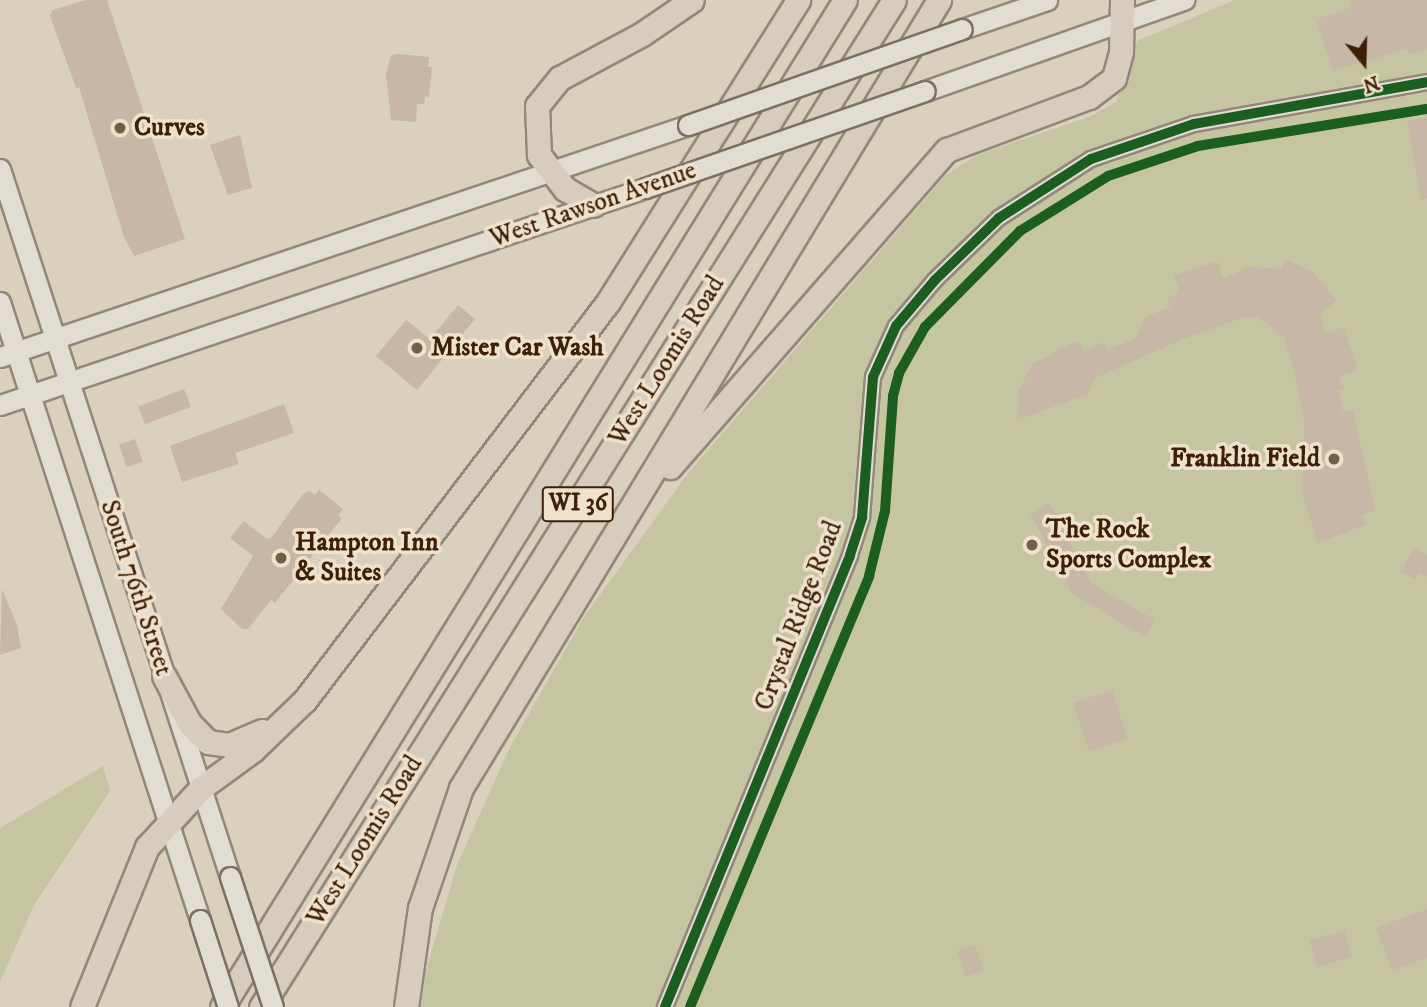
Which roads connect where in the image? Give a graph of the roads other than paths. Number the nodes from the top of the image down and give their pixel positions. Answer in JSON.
{"nodes":[{"id":1,"x":692,"y":0,"type":"edge"},
{"id":2,"x":799,"y":0,"type":"edge"},
{"id":3,"x":845,"y":0,"type":"edge"},
{"id":4,"x":894,"y":0,"type":"edge"},
{"id":5,"x":939,"y":0,"type":"edge"},
{"id":6,"x":1047,"y":0,"type":"edge"},
{"id":7,"x":1184,"y":0,"type":"edge"},
{"id":8,"x":1121,"y":11,"type":"edge"},
{"id":9,"x":1427,"y":82,"type":"edge"},
{"id":10,"x":0,"y":169,"type":"edge"},
{"id":11,"x":548,"y":170,"type":"junction"},
{"id":12,"x":593,"y":205,"type":"junction"},
{"id":13,"x":0,"y":302,"type":"edge"},
{"id":14,"x":55,"y":337,"type":"junction"},
{"id":15,"x":8,"y":354,"type":"edge"},
{"id":16,"x":68,"y":382,"type":"junction"},
{"id":17,"x":31,"y":395,"type":"junction"},
{"id":18,"x":0,"y":405,"type":"edge"},
{"id":19,"x":630,"y":514,"type":"junction"},
{"id":20,"x":164,"y":676,"type":"junction"},
{"id":21,"x":305,"y":700,"type":"junction"},
{"id":22,"x":201,"y":788,"type":"junction"},
{"id":23,"x":168,"y":819,"type":"junction"},
{"id":24,"x":82,"y":1007,"type":"edge"},
{"id":25,"x":222,"y":1007,"type":"edge"},
{"id":26,"x":228,"y":1007,"type":"edge"},
{"id":27,"x":261,"y":1007,"type":"edge"},
{"id":28,"x":273,"y":1007,"type":"edge"},
{"id":29,"x":406,"y":1007,"type":"edge"},
{"id":30,"x":665,"y":1007,"type":"edge"}],
"edges":[{"from":1,"to":11,"type":"main road"},
{"from":2,"to":21,"type":"main road"},
{"from":3,"to":25,"type":"main road","name":"West Loomis Road","number":"WI 36"},
{"from":4,"to":27,"type":"main road","name":"West Loomis Road","number":"WI 36"},
{"from":5,"to":19,"type":"main road"},
{"from":6,"to":11,"type":"main road","name":"West Rawson Avenue","bridge":true},
{"from":7,"to":8,"type":"main road","name":"West Rawson Avenue"},
{"from":8,"to":12,"type":"main road","name":"West Rawson Avenue","bridge":true},
{"from":8,"to":19,"type":"main road"},
{"from":9,"to":30,"type":"street","name":"Crystal Ridge Road"},
{"from":10,"to":14,"type":"main road","name":"South 76th Street"},
{"from":11,"to":12,"type":"main road"},
{"from":11,"to":14,"type":"main road","name":"West Rawson Avenue"},
{"from":12,"to":16,"type":"main road","name":"West Rawson Avenue"},
{"from":13,"to":15,"type":"main road","name":"South 76th Street"},
{"from":14,"to":15,"type":"main road","name":"West Rawson Avenue"},
{"from":14,"to":16,"type":"main road","name":"South 76th Street"},
{"from":15,"to":17,"type":"main road","name":"South 76th Street"},
{"from":16,"to":17,"type":"main road","name":"West Rawson Avenue"},
{"from":16,"to":20,"type":"main road","name":"South 76th Street"},
{"from":17,"to":18,"type":"main road","name":"West Rawson Avenue"},
{"from":17,"to":23,"type":"main road","name":"South 76th Street"},
{"from":19,"to":29,"type":"main road"},
{"from":20,"to":21,"type":"main road"},
{"from":20,"to":22,"type":"main road","name":"South 76th Street"},
{"from":21,"to":22,"type":"main road"},
{"from":22,"to":23,"type":"main road"},
{"from":22,"to":28,"type":"main road","name":"South 76th Street","bridge":true},
{"from":23,"to":24,"type":"main road"},
{"from":23,"to":26,"type":"main road","name":"South 76th Street","bridge":true}]}
